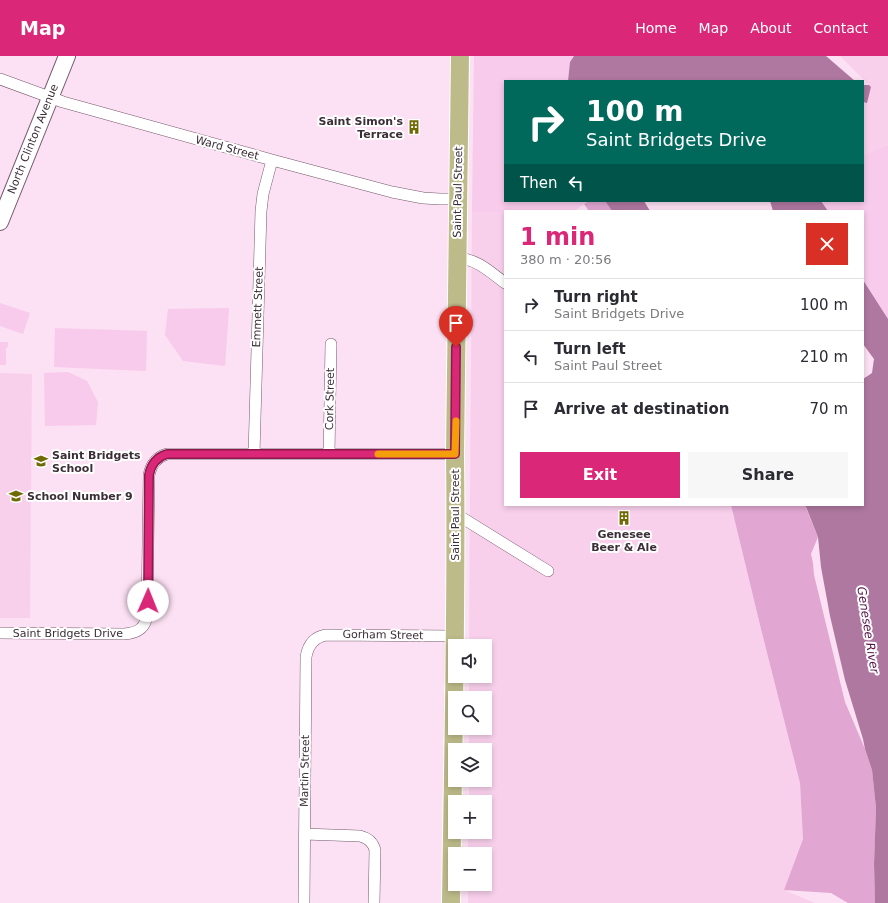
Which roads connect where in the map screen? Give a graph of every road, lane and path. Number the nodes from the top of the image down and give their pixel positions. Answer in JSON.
{"nodes":[{"id":1,"x":67,"y":56,"type":"edge"},
{"id":2,"x":460,"y":56,"type":"edge"},
{"id":3,"x":0,"y":79,"type":"edge"},
{"id":4,"x":50,"y":97,"type":"junction"},
{"id":5,"x":272,"y":160,"type":"junction"},
{"id":6,"x":458,"y":199,"type":"junction"},
{"id":7,"x":0,"y":222,"type":"edge"},
{"id":8,"x":458,"y":258,"type":"junction"},
{"id":9,"x":504,"y":282,"type":"edge"},
{"id":10,"x":331,"y":344,"type":"dead end"},
{"id":11,"x":254,"y":454,"type":"junction"},
{"id":12,"x":329,"y":454,"type":"junction"},
{"id":13,"x":455,"y":454,"type":"junction"},
{"id":14,"x":456,"y":514,"type":"junction"},
{"id":15,"x":548,"y":571,"type":"dead end"},
{"id":16,"x":0,"y":633,"type":"edge"},
{"id":17,"x":455,"y":636,"type":"junction"},
{"id":18,"x":312,"y":641,"type":"joint"},
{"id":19,"x":304,"y":834,"type":"junction"},
{"id":20,"x":304,"y":903,"type":"edge"},
{"id":21,"x":374,"y":903,"type":"edge"},
{"id":22,"x":451,"y":903,"type":"edge"}],
"edges":[{"from":1,"to":4,"type":"main road","name":"North Clinton Avenue"},
{"from":2,"to":6,"type":"main road","name":"Saint Paul Street"},
{"from":3,"to":4,"type":"street","name":"Ward Street"},
{"from":4,"to":5,"type":"street","name":"Ward Street"},
{"from":4,"to":7,"type":"main road","name":"North Clinton Avenue"},
{"from":5,"to":6,"type":"street","name":"Ward Street"},
{"from":5,"to":11,"type":"street","name":"Emmett Street"},
{"from":6,"to":8,"type":"main road","name":"Saint Paul Street"},
{"from":8,"to":9,"type":"street"},
{"from":8,"to":13,"type":"main road","name":"Saint Paul Street"},
{"from":10,"to":12,"type":"street","name":"Cork Street"},
{"from":11,"to":12,"type":"street","name":"Saint Bridgets Drive"},
{"from":11,"to":16,"type":"street","name":"Saint Bridgets Drive"},
{"from":12,"to":13,"type":"street","name":"Saint Bridgets Drive"},
{"from":13,"to":14,"type":"main road","name":"Saint Paul Street"},
{"from":14,"to":15,"type":"street"},
{"from":14,"to":17,"type":"main road","name":"Saint Paul Street"},
{"from":17,"to":18,"type":"street","name":"Gorham Street"},
{"from":17,"to":22,"type":"main road","name":"Saint Paul Street"},
{"from":18,"to":19,"type":"street","name":"Martin Street"},
{"from":19,"to":20,"type":"street","name":"Martin Street"},
{"from":19,"to":21,"type":"street"}]}
